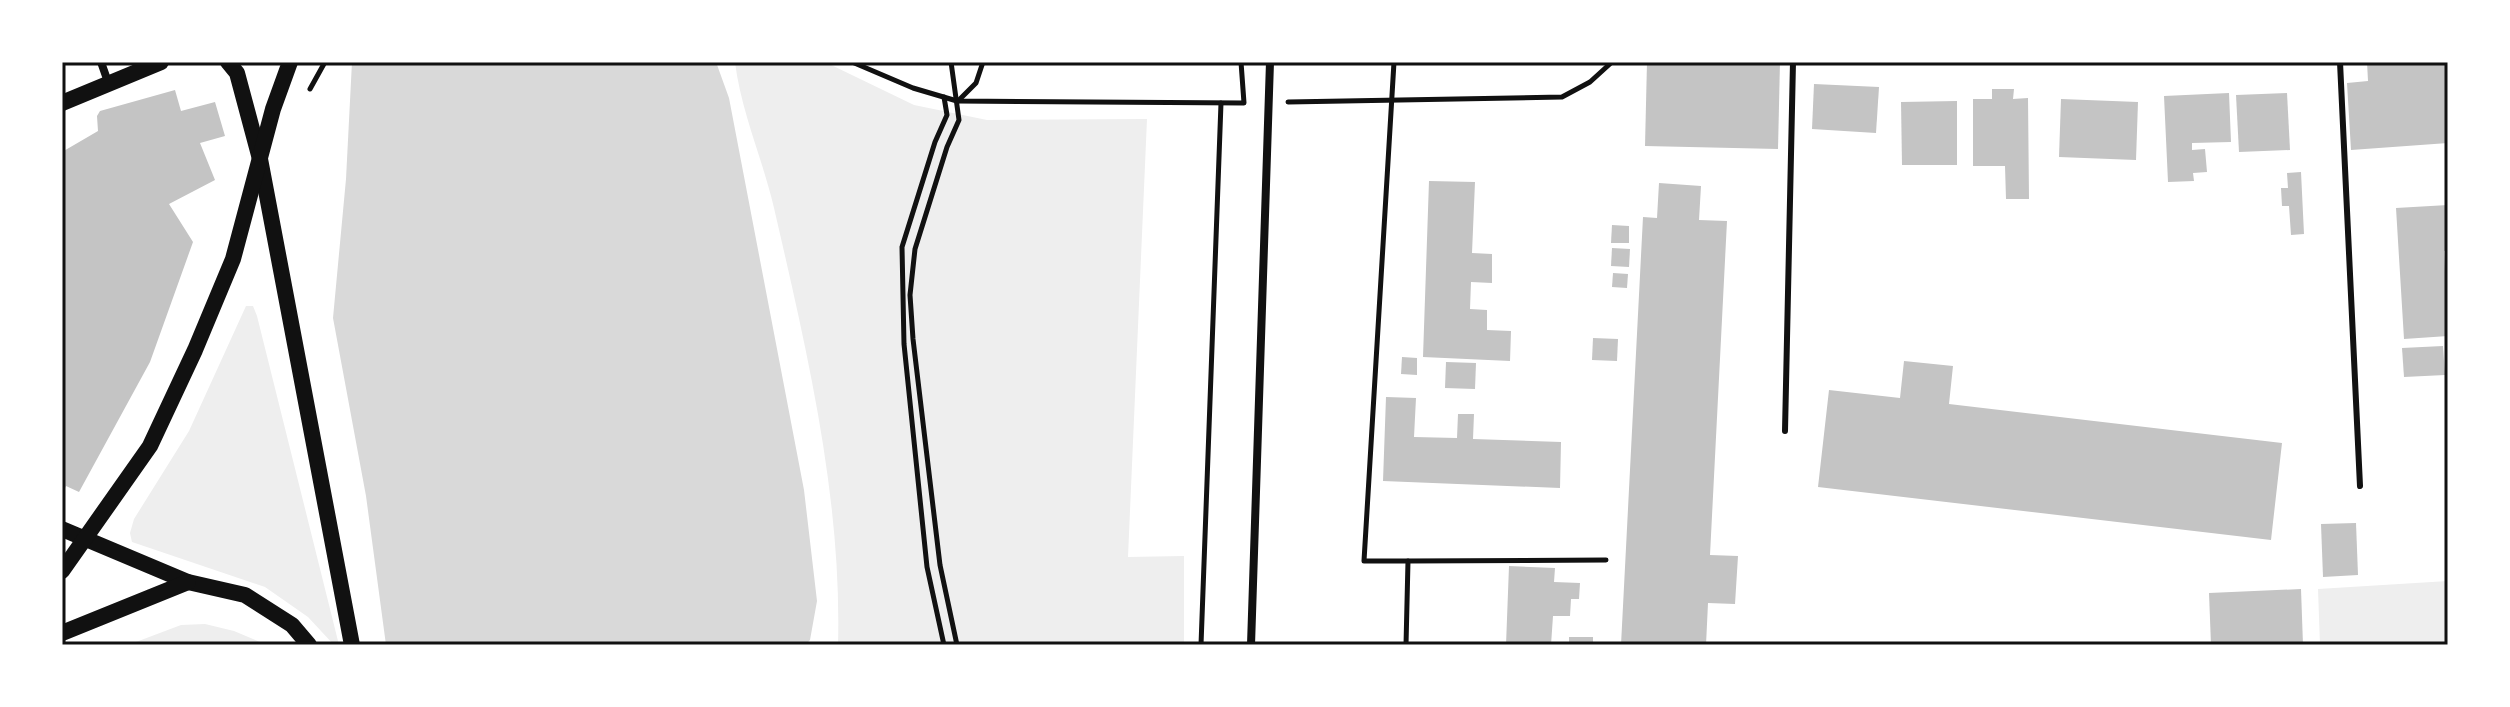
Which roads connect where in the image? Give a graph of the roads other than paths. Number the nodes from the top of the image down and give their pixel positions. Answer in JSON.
{"nodes":[{"id":1,"x":101,"y":62,"type":"edge"},
{"id":2,"x":161,"y":62,"type":"edge"},
{"id":3,"x":228,"y":62,"type":"edge"},
{"id":4,"x":290,"y":62,"type":"edge"},
{"id":5,"x":1270,"y":62,"type":"edge"},
{"id":6,"x":1793,"y":62,"type":"edge"},
{"id":7,"x":2340,"y":62,"type":"edge"},
{"id":8,"x":108,"y":82,"type":"junction"},
{"id":9,"x":62,"y":103,"type":"edge"},
{"id":10,"x":260,"y":159,"type":"junction"},
{"id":11,"x":1785,"y":431,"type":"dead end"},
{"id":12,"x":2360,"y":486,"type":"dead end"},
{"id":13,"x":62,"y":529,"type":"edge"},
{"id":14,"x":86,"y":539,"type":"junction"},
{"id":15,"x":62,"y":571,"type":"edge"},
{"id":16,"x":188,"y":582,"type":"junction"},
{"id":17,"x":62,"y":633,"type":"edge"},
{"id":18,"x":309,"y":645,"type":"edge"},
{"id":19,"x":352,"y":645,"type":"edge"},
{"id":20,"x":1251,"y":645,"type":"edge"}],
"edges":[{"from":1,"to":8,"type":"street"},
{"from":2,"to":8,"type":"main road"},
{"from":3,"to":10,"type":"main road"},
{"from":4,"to":10,"type":"main road"},
{"from":5,"to":20,"type":"street"},
{"from":6,"to":11,"type":"lane"},
{"from":7,"to":12,"type":"lane"},
{"from":8,"to":9,"type":"main road"},
{"from":10,"to":14,"type":"main road"},
{"from":10,"to":19,"type":"main road"},
{"from":13,"to":14,"type":"main road"},
{"from":14,"to":15,"type":"main road"},
{"from":14,"to":16,"type":"main road"},
{"from":16,"to":17,"type":"main road"},
{"from":16,"to":18,"type":"main road"}]}
